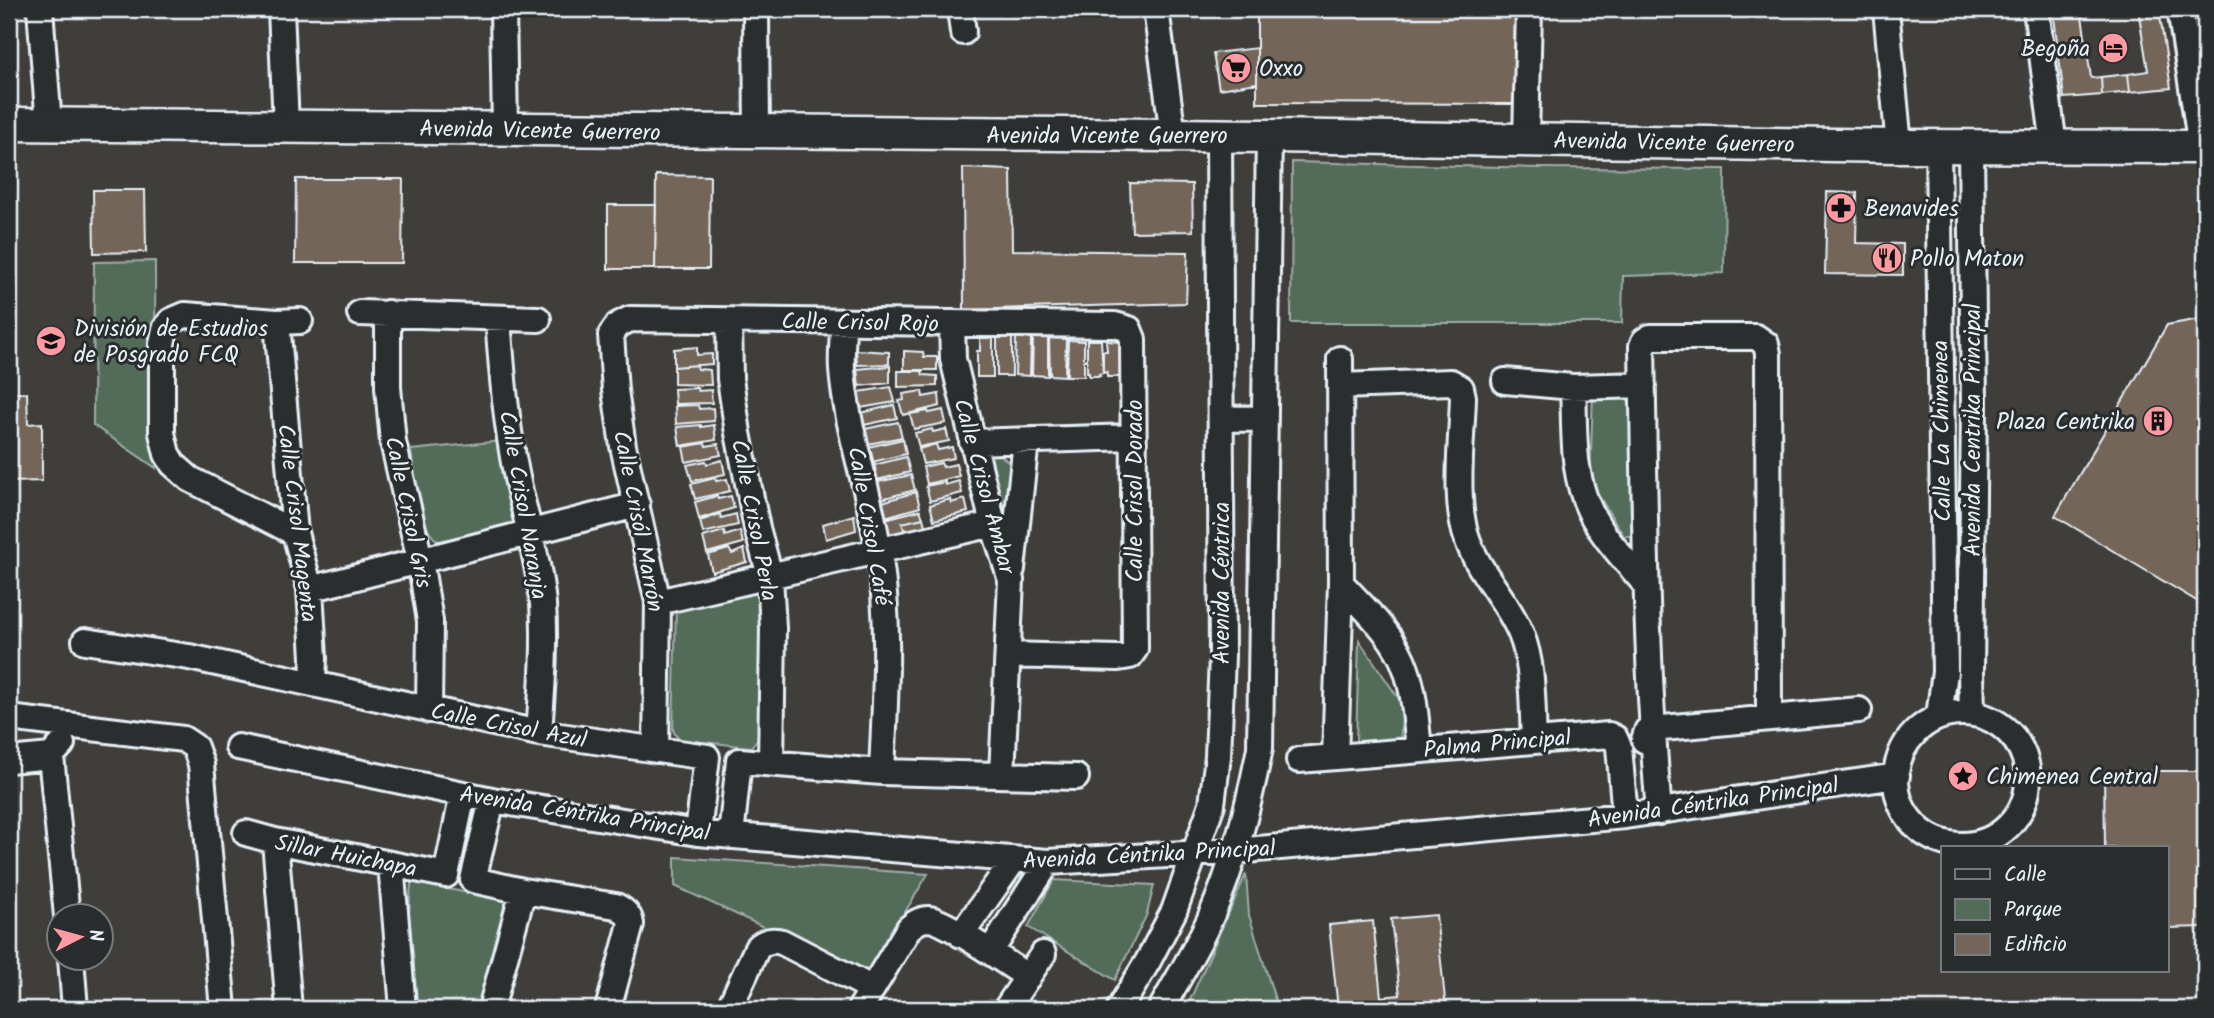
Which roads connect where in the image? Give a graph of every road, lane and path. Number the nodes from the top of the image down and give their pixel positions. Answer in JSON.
{"nodes":[{"id":1,"x":40,"y":9,"type":"edge"},
{"id":2,"x":281,"y":9,"type":"edge"},
{"id":3,"x":503,"y":9,"type":"edge"},
{"id":4,"x":756,"y":9,"type":"edge"},
{"id":5,"x":1156,"y":9,"type":"edge"},
{"id":6,"x":1529,"y":9,"type":"edge"},
{"id":7,"x":1886,"y":9,"type":"edge"},
{"id":8,"x":2036,"y":9,"type":"edge"},
{"id":9,"x":2180,"y":9,"type":"edge"},
{"id":10,"x":9,"y":124,"type":"edge"},
{"id":11,"x":49,"y":125,"type":"junction"},
{"id":12,"x":286,"y":127,"type":"junction"},
{"id":13,"x":505,"y":129,"type":"junction"},
{"id":14,"x":757,"y":133,"type":"junction"},
{"id":15,"x":1173,"y":135,"type":"junction"},
{"id":16,"x":1219,"y":135,"type":"junction"},
{"id":17,"x":1269,"y":136,"type":"junction"},
{"id":18,"x":1526,"y":140,"type":"junction"},
{"id":19,"x":1938,"y":145,"type":"junction"},
{"id":20,"x":1899,"y":146,"type":"junction"},
{"id":21,"x":1971,"y":146,"type":"junction"},
{"id":22,"x":2054,"y":146,"type":"junction"},
{"id":23,"x":2203,"y":147,"type":"edge"},
{"id":24,"x":360,"y":313,"type":"dead end"},
{"id":25,"x":388,"y":313,"type":"junction"},
{"id":26,"x":498,"y":318,"type":"junction"},
{"id":27,"x":538,"y":319,"type":"dead end"},
{"id":28,"x":729,"y":321,"type":"junction"},
{"id":29,"x":843,"y":323,"type":"junction"},
{"id":30,"x":952,"y":323,"type":"junction"},
{"id":31,"x":1115,"y":325,"type":"joint"},
{"id":32,"x":611,"y":335,"type":"joint"},
{"id":33,"x":1340,"y":359,"type":"dead end"},
{"id":34,"x":1505,"y":381,"type":"dead end"},
{"id":35,"x":1643,"y":385,"type":"junction"},
{"id":36,"x":1340,"y":386,"type":"junction"},
{"id":37,"x":1573,"y":387,"type":"junction"},
{"id":38,"x":1265,"y":418,"type":"junction"},
{"id":39,"x":1221,"y":419,"type":"junction"},
{"id":40,"x":1133,"y":437,"type":"junction"},
{"id":41,"x":1026,"y":441,"type":"junction"},
{"id":42,"x":972,"y":442,"type":"junction"},
{"id":43,"x":637,"y":505,"type":"junction"},
{"id":44,"x":993,"y":524,"type":"junction"},
{"id":45,"x":295,"y":533,"type":"junction"},
{"id":46,"x":530,"y":534,"type":"junction"},
{"id":47,"x":879,"y":551,"type":"junction"},
{"id":48,"x":420,"y":560,"type":"junction"},
{"id":49,"x":770,"y":576,"type":"junction"},
{"id":50,"x":1011,"y":580,"type":"junction"},
{"id":51,"x":1340,"y":583,"type":"junction"},
{"id":52,"x":1646,"y":585,"type":"junction"},
{"id":53,"x":310,"y":589,"type":"junction"},
{"id":54,"x":658,"y":602,"type":"junction"},
{"id":55,"x":85,"y":641,"type":"dead end"},
{"id":56,"x":1008,"y":655,"type":"junction"},
{"id":57,"x":313,"y":683,"type":"junction"},
{"id":58,"x":429,"y":710,"type":"junction"},
{"id":59,"x":1859,"y":710,"type":"dead end"},
{"id":60,"x":1972,"y":713,"type":"junction"},
{"id":61,"x":1769,"y":716,"type":"junction"},
{"id":62,"x":1939,"y":716,"type":"junction"},
{"id":63,"x":9,"y":718,"type":"edge"},
{"id":64,"x":77,"y":727,"type":"junction"},
{"id":65,"x":1652,"y":729,"type":"junction"},
{"id":66,"x":539,"y":733,"type":"junction"},
{"id":67,"x":1535,"y":740,"type":"junction"},
{"id":68,"x":237,"y":747,"type":"dead end"},
{"id":69,"x":1419,"y":749,"type":"junction"},
{"id":70,"x":656,"y":750,"type":"junction"},
{"id":71,"x":51,"y":756,"type":"junction"},
{"id":72,"x":1335,"y":757,"type":"junction"},
{"id":73,"x":9,"y":760,"type":"edge"},
{"id":74,"x":1299,"y":760,"type":"dead end"},
{"id":75,"x":771,"y":762,"type":"junction"},
{"id":76,"x":882,"y":772,"type":"junction"},
{"id":77,"x":1002,"y":775,"type":"junction"},
{"id":78,"x":1897,"y":776,"type":"junction"},
{"id":79,"x":1076,"y":777,"type":"dead end"},
{"id":80,"x":463,"y":794,"type":"junction"},
{"id":81,"x":492,"y":800,"type":"junction"},
{"id":82,"x":1655,"y":813,"type":"junction"},
{"id":83,"x":1625,"y":816,"type":"junction"},
{"id":84,"x":246,"y":833,"type":"dead end"},
{"id":85,"x":698,"y":833,"type":"junction"},
{"id":86,"x":731,"y":836,"type":"junction"},
{"id":87,"x":275,"y":841,"type":"junction"},
{"id":88,"x":1235,"y":851,"type":"junction"},
{"id":89,"x":1196,"y":854,"type":"junction"},
{"id":90,"x":1013,"y":861,"type":"junction"},
{"id":91,"x":1048,"y":862,"type":"junction"},
{"id":92,"x":391,"y":864,"type":"junction"},
{"id":93,"x":523,"y":891,"type":"junction"},
{"id":94,"x":65,"y":902,"type":"edge"},
{"id":95,"x":961,"y":935,"type":"junction"},
{"id":96,"x":990,"y":952,"type":"junction"},
{"id":97,"x":1043,"y":954,"type":"dead end"},
{"id":98,"x":72,"y":972,"type":"edge"},
{"id":99,"x":1028,"y":977,"type":"junction"},
{"id":100,"x":865,"y":999,"type":"edge"},
{"id":101,"x":75,"y":1009,"type":"edge"},
{"id":102,"x":223,"y":1009,"type":"edge"},
{"id":103,"x":289,"y":1009,"type":"edge"},
{"id":104,"x":403,"y":1009,"type":"edge"},
{"id":105,"x":491,"y":1009,"type":"edge"},
{"id":106,"x":608,"y":1009,"type":"edge"},
{"id":107,"x":729,"y":1009,"type":"edge"},
{"id":108,"x":1006,"y":1009,"type":"edge"},
{"id":109,"x":1119,"y":1009,"type":"edge"},
{"id":110,"x":1161,"y":1009,"type":"edge"}],
"edges":[{"from":1,"to":11,"type":"street"},
{"from":2,"to":12,"type":"street"},
{"from":3,"to":13,"type":"street"},
{"from":4,"to":14,"type":"street"},
{"from":5,"to":15,"type":"street"},
{"from":6,"to":18,"type":"street"},
{"from":7,"to":20,"type":"street"},
{"from":8,"to":22,"type":"street"},
{"from":9,"to":23,"type":"street"},
{"from":10,"to":11,"type":"main road","name":"Avenida Vicente Guerrero"},
{"from":11,"to":12,"type":"main road","name":"Avenida Vicente Guerrero"},
{"from":12,"to":13,"type":"main road","name":"Avenida Vicente Guerrero"},
{"from":13,"to":14,"type":"main road","name":"Avenida Vicente Guerrero"},
{"from":14,"to":15,"type":"main road","name":"Avenida Vicente Guerrero"},
{"from":15,"to":16,"type":"main road","name":"Avenida Vicente Guerrero"},
{"from":16,"to":17,"type":"main road","name":"Avenida Vicente Guerrero"},
{"from":16,"to":39,"type":"street","name":"Avenida Céntrica"},
{"from":17,"to":18,"type":"main road","name":"Avenida Vicente Guerrero"},
{"from":17,"to":38,"type":"street","name":"Avenida Céntrica"},
{"from":18,"to":20,"type":"main road","name":"Avenida Vicente Guerrero"},
{"from":19,"to":20,"type":"main road","name":"Avenida Vicente Guerrero"},
{"from":19,"to":21,"type":"main road","name":"Avenida Vicente Guerrero"},
{"from":19,"to":62,"type":"street","name":"Calle La Chimenea"},
{"from":21,"to":22,"type":"main road","name":"Avenida Vicente Guerrero"},
{"from":21,"to":60,"type":"street","name":"Avenida Centrika Principal"},
{"from":22,"to":23,"type":"main road","name":"Avenida Vicente Guerrero"},
{"from":24,"to":25,"type":"street"},
{"from":25,"to":26,"type":"street"},
{"from":25,"to":48,"type":"street","name":"Calle Crisol Gris"},
{"from":26,"to":27,"type":"street"},
{"from":26,"to":46,"type":"street","name":"Calle Crisol Naranja"},
{"from":28,"to":29,"type":"street","name":"Calle Crisol Rojo"},
{"from":28,"to":32,"type":"street","name":"Calle Crisol Rojo"},
{"from":28,"to":49,"type":"street","name":"Calle Crisol Perla"},
{"from":29,"to":30,"type":"street","name":"Calle Crisol Rojo"},
{"from":29,"to":47,"type":"street","name":"Calle Crisol Café"},
{"from":30,"to":31,"type":"street","name":"Calle Crisol Rojo"},
{"from":30,"to":42,"type":"street","name":"Calle Crisol Ambar"},
{"from":31,"to":40,"type":"street","name":"Calle Crisol Dorado"},
{"from":32,"to":43,"type":"street","name":"Calle Crisól Marrón"},
{"from":33,"to":36,"type":"street"},
{"from":34,"to":37,"type":"street"},
{"from":35,"to":37,"type":"street"},
{"from":35,"to":52,"type":"street"},
{"from":35,"to":61,"type":"street"},
{"from":36,"to":51,"type":"street"},
{"from":36,"to":67,"type":"street"},
{"from":37,"to":52,"type":"street"},
{"from":38,"to":39,"type":"street"},
{"from":38,"to":88,"type":"street","name":"Avenida Céntrica"},
{"from":39,"to":89,"type":"street","name":"Avenida Céntrica"},
{"from":40,"to":41,"type":"street"},
{"from":40,"to":56,"type":"street","name":"Calle Crisol Dorado"},
{"from":41,"to":42,"type":"street"},
{"from":41,"to":50,"type":"street"},
{"from":42,"to":44,"type":"street","name":"Calle Crisol Ambar"},
{"from":43,"to":46,"type":"street"},
{"from":43,"to":54,"type":"street","name":"Calle Crisól Marrón"},
{"from":44,"to":47,"type":"street"},
{"from":44,"to":50,"type":"street","name":"Calle Crisol Ambar"},
{"from":45,"to":45,"type":"street","name":"Calle Crisol Magenta"},
{"from":45,"to":53,"type":"street","name":"Calle Crisol Magenta"},
{"from":46,"to":48,"type":"street"},
{"from":46,"to":66,"type":"street","name":"Calle Crisol Naranja"},
{"from":47,"to":49,"type":"street"},
{"from":47,"to":76,"type":"street","name":"Calle Crisol Café"},
{"from":48,"to":53,"type":"street"},
{"from":48,"to":58,"type":"street","name":"Calle Crisol Gris"},
{"from":49,"to":54,"type":"street"},
{"from":49,"to":75,"type":"street","name":"Calle Crisol Perla"},
{"from":50,"to":56,"type":"street","name":"Calle Crisol Ambar"},
{"from":51,"to":69,"type":"street"},
{"from":51,"to":72,"type":"street"},
{"from":52,"to":65,"type":"street"},
{"from":53,"to":57,"type":"street","name":"Calle Crisol Magenta"},
{"from":54,"to":70,"type":"street","name":"Calle Crisól Marrón"},
{"from":55,"to":57,"type":"street","name":"Calle Crisol Azul"},
{"from":56,"to":77,"type":"street","name":"Calle Crisol Ambar"},
{"from":57,"to":58,"type":"street","name":"Calle Crisol Azul"},
{"from":58,"to":66,"type":"street","name":"Calle Crisol Azul"},
{"from":59,"to":61,"type":"street"},
{"from":60,"to":62,"type":"street"},
{"from":60,"to":78,"type":"street"},
{"from":61,"to":65,"type":"street"},
{"from":62,"to":78,"type":"street"},
{"from":63,"to":64,"type":"street"},
{"from":64,"to":71,"type":"street"},
{"from":64,"to":102,"type":"street"},
{"from":65,"to":82,"type":"street"},
{"from":66,"to":70,"type":"street","name":"Calle Crisol Azul"},
{"from":67,"to":69,"type":"street","name":"Palma Principal"},
{"from":67,"to":83,"type":"street","name":"Palma Principal"},
{"from":68,"to":80,"type":"street","name":"Avenida Céntrika Principal"},
{"from":69,"to":72,"type":"street","name":"Palma Principal"},
{"from":70,"to":85,"type":"street","name":"Calle Crisol Azul"},
{"from":71,"to":73,"type":"street"},
{"from":71,"to":94,"type":"street"},
{"from":72,"to":74,"type":"street","name":"Palma Principal"},
{"from":75,"to":76,"type":"street"},
{"from":75,"to":86,"type":"street"},
{"from":76,"to":77,"type":"street"},
{"from":77,"to":79,"type":"street"},
{"from":78,"to":82,"type":"street","name":"Avenida Céntrika Principal"},
{"from":80,"to":81,"type":"street","name":"Avenida Céntrika Principal"},
{"from":80,"to":92,"type":"street","name":"Sillar Huichapa"},
{"from":81,"to":85,"type":"street","name":"Avenida Céntrika Principal"},
{"from":81,"to":93,"type":"street"},
{"from":82,"to":83,"type":"street","name":"Avenida Céntrika Principal"},
{"from":83,"to":88,"type":"street","name":"Avenida Céntrika Principal"},
{"from":84,"to":87,"type":"street","name":"Sillar Huichapa"},
{"from":85,"to":86,"type":"street","name":"Avenida Céntrika Principal"},
{"from":86,"to":90,"type":"street","name":"Avenida Céntrika Principal"},
{"from":87,"to":92,"type":"street","name":"Sillar Huichapa"},
{"from":87,"to":103,"type":"street"},
{"from":88,"to":89,"type":"street","name":"Avenida Céntrika Principal"},
{"from":88,"to":110,"type":"street","name":"Avenida Céntrica"},
{"from":89,"to":91,"type":"street","name":"Avenida Céntrika Principal"},
{"from":89,"to":109,"type":"street","name":"Avenida Céntrica"},
{"from":90,"to":91,"type":"street","name":"Avenida Céntrika Principal"},
{"from":90,"to":95,"type":"street"},
{"from":91,"to":96,"type":"street"},
{"from":92,"to":104,"type":"street"},
{"from":93,"to":105,"type":"street"},
{"from":93,"to":106,"type":"street"},
{"from":95,"to":96,"type":"street"},
{"from":95,"to":100,"type":"street"},
{"from":96,"to":99,"type":"street"},
{"from":97,"to":99,"type":"street"},
{"from":98,"to":101,"type":"street"},
{"from":99,"to":108,"type":"street"},
{"from":100,"to":107,"type":"street"}]}
